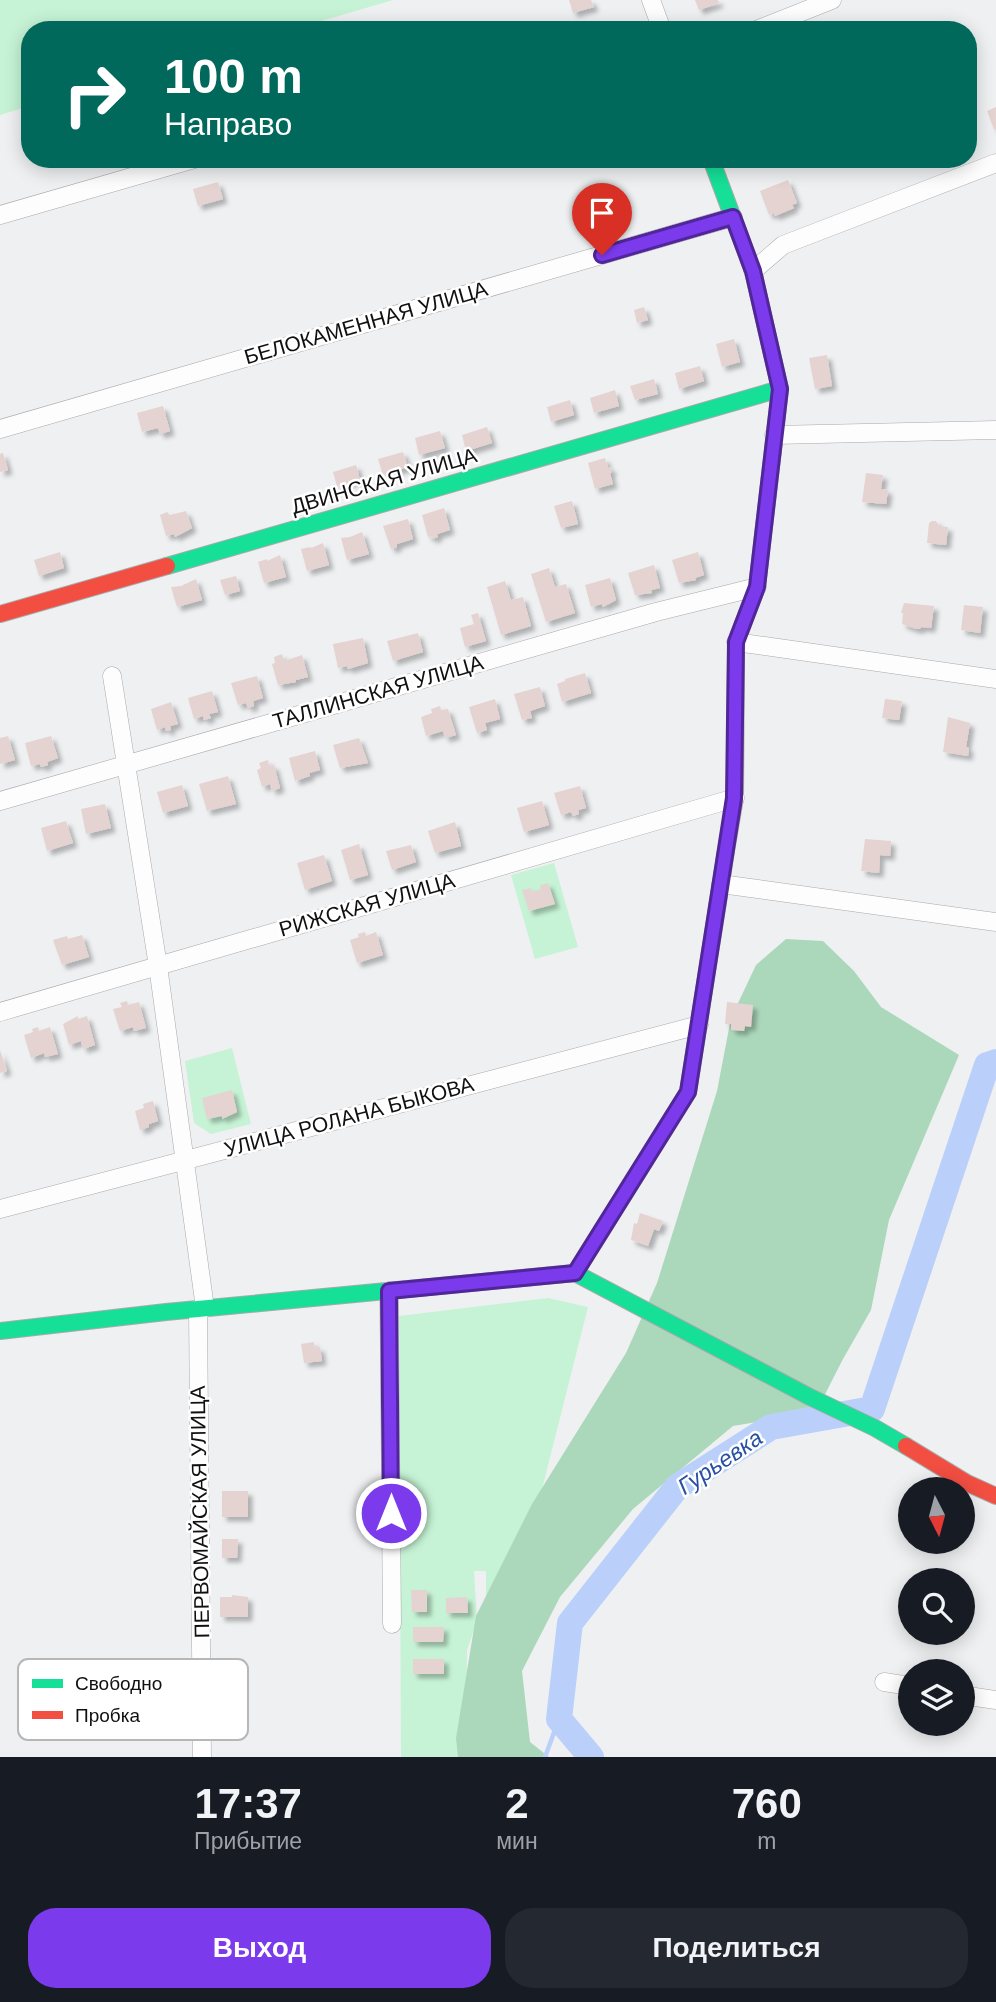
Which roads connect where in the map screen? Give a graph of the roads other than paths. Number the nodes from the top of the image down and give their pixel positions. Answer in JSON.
{"nodes":[{"id":1,"x":651,"y":0,"type":"edge"},
{"id":2,"x":832,"y":0,"type":"edge"},
{"id":3,"x":659,"y":21,"type":"edge"},
{"id":4,"x":779,"y":21,"type":"edge"},
{"id":5,"x":996,"y":163,"type":"edge"},
{"id":6,"x":163,"y":168,"type":"edge"},
{"id":7,"x":714,"y":168,"type":"edge"},
{"id":8,"x":0,"y":215,"type":"edge"},
{"id":9,"x":733,"y":217,"type":"junction"},
{"id":10,"x":753,"y":271,"type":"junction"},
{"id":11,"x":780,"y":389,"type":"junction"},
{"id":12,"x":0,"y":429,"type":"edge"},
{"id":13,"x":996,"y":430,"type":"edge"},
{"id":14,"x":774,"y":435,"type":"junction"},
{"id":15,"x":757,"y":587,"type":"junction"},
{"id":16,"x":0,"y":614,"type":"edge"},
{"id":17,"x":736,"y":642,"type":"junction"},
{"id":18,"x":112,"y":677,"type":"dead end"},
{"id":19,"x":996,"y":679,"type":"edge"},
{"id":20,"x":126,"y":764,"type":"junction"},
{"id":21,"x":734,"y":798,"type":"junction"},
{"id":22,"x":0,"y":801,"type":"edge"},
{"id":23,"x":721,"y":884,"type":"junction"},
{"id":24,"x":996,"y":922,"type":"edge"},
{"id":25,"x":158,"y":966,"type":"junction"},
{"id":26,"x":0,"y":1012,"type":"edge"},
{"id":27,"x":699,"y":1025,"type":"junction"},
{"id":28,"x":185,"y":1160,"type":"junction"},
{"id":29,"x":0,"y":1209,"type":"edge"},
{"id":30,"x":575,"y":1273,"type":"junction"},
{"id":31,"x":389,"y":1291,"type":"junction"},
{"id":32,"x":202,"y":1308,"type":"junction"},
{"id":33,"x":0,"y":1331,"type":"edge"},
{"id":34,"x":996,"y":1496,"type":"edge"},
{"id":35,"x":392,"y":1624,"type":"dead end"},
{"id":36,"x":202,"y":1659,"type":"edge"},
{"id":37,"x":884,"y":1682,"type":"dead end"},
{"id":38,"x":898,"y":1684,"type":"edge"},
{"id":39,"x":975,"y":1697,"type":"edge"},
{"id":40,"x":996,"y":1700,"type":"edge"}],
"edges":[{"from":1,"to":3,"type":"street"},
{"from":2,"to":4,"type":"street"},
{"from":5,"to":10,"type":"street"},
{"from":6,"to":8,"type":"street"},
{"from":7,"to":9,"type":"street"},
{"from":9,"to":10,"type":"street"},
{"from":9,"to":12,"type":"street","name":"БЕЛОКАМЕННАЯ УЛИЦА"},
{"from":10,"to":11,"type":"street"},
{"from":11,"to":14,"type":"street"},
{"from":11,"to":16,"type":"street","name":"ДВИНСКАЯ УЛИЦА"},
{"from":13,"to":14,"type":"street"},
{"from":14,"to":15,"type":"street"},
{"from":15,"to":17,"type":"street"},
{"from":15,"to":20,"type":"street","name":"ТАЛЛИНСКАЯ УЛИЦА"},
{"from":17,"to":19,"type":"street"},
{"from":17,"to":21,"type":"street"},
{"from":18,"to":20,"type":"street","name":"ПЕРВОМАЙСКАЯ УЛИЦА"},
{"from":20,"to":22,"type":"street","name":"ТАЛЛИНСКАЯ УЛИЦА"},
{"from":20,"to":25,"type":"street","name":"ПЕРВОМАЙСКАЯ УЛИЦА"},
{"from":21,"to":23,"type":"street"},
{"from":21,"to":25,"type":"street","name":"РИЖСКАЯ УЛИЦА"},
{"from":23,"to":24,"type":"street"},
{"from":23,"to":27,"type":"street"},
{"from":25,"to":26,"type":"street","name":"РИЖСКАЯ УЛИЦА"},
{"from":25,"to":28,"type":"street","name":"ПЕРВОМАЙСКАЯ УЛИЦА"},
{"from":27,"to":28,"type":"street","name":"УЛИЦА РОЛАНА БЫКОВА"},
{"from":27,"to":30,"type":"street"},
{"from":28,"to":29,"type":"street","name":"УЛИЦА РОЛАНА БЫКОВА"},
{"from":28,"to":32,"type":"street","name":"ПЕРВОМАЙСКАЯ УЛИЦА"},
{"from":30,"to":31,"type":"street"},
{"from":30,"to":34,"type":"street"},
{"from":31,"to":32,"type":"street"},
{"from":31,"to":35,"type":"street"},
{"from":32,"to":33,"type":"street"},
{"from":32,"to":36,"type":"street","name":"ПЕРВОМАЙСКАЯ УЛИЦА"},
{"from":37,"to":38,"type":"street"},
{"from":39,"to":40,"type":"street"}]}
